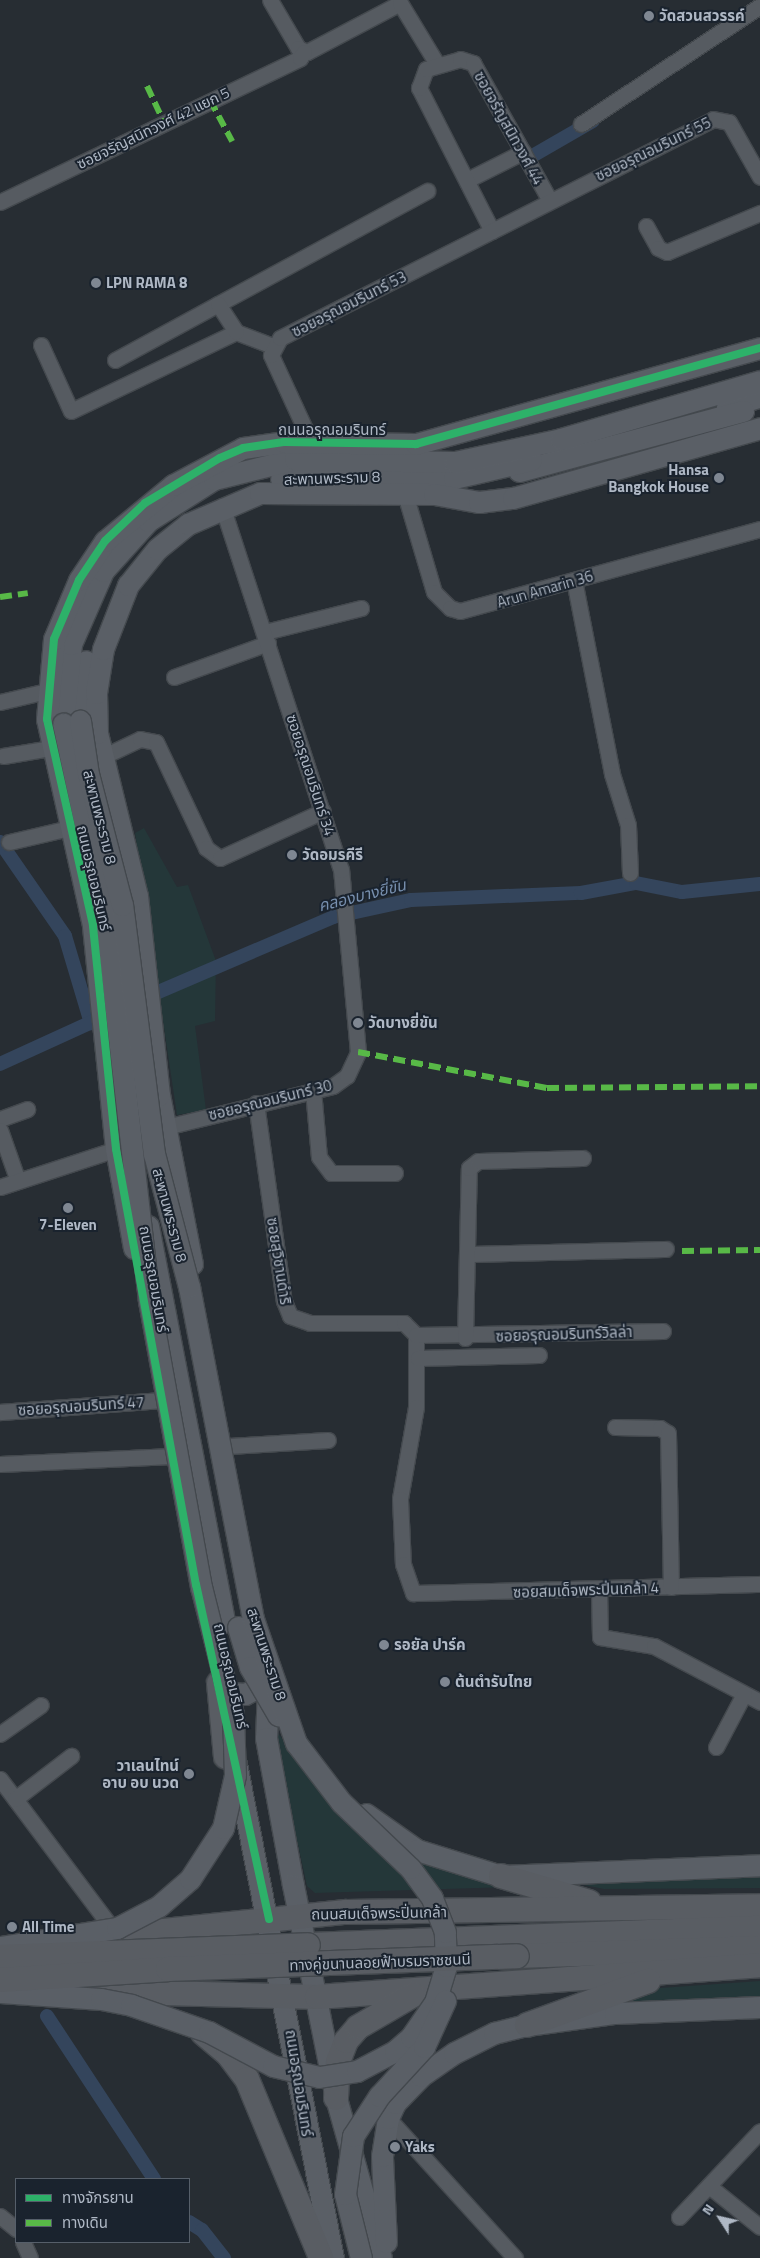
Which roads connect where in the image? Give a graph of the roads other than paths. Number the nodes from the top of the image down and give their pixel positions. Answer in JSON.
{"nodes":[{"id":1,"x":270,"y":0,"type":"edge"},
{"id":2,"x":401,"y":1,"type":"edge"},
{"id":3,"x":760,"y":6,"type":"edge"},
{"id":4,"x":304,"y":52,"type":"junction"},
{"id":5,"x":437,"y":64,"type":"junction"},
{"id":6,"x":581,"y":124,"type":"dead end"},
{"id":7,"x":523,"y":152,"type":"junction"},
{"id":8,"x":760,"y":177,"type":"edge"},
{"id":9,"x":467,"y":180,"type":"junction"},
{"id":10,"x":427,"y":191,"type":"dead end"},
{"id":11,"x":550,"y":201,"type":"junction"},
{"id":12,"x":0,"y":202,"type":"edge"},
{"id":13,"x":760,"y":213,"type":"edge"},
{"id":14,"x":521,"y":216,"type":"joint"},
{"id":15,"x":646,"y":226,"type":"dead end"},
{"id":16,"x":492,"y":231,"type":"junction"},
{"id":17,"x":218,"y":304,"type":"junction"},
{"id":18,"x":236,"y":332,"type":"junction"},
{"id":19,"x":40,"y":345,"type":"dead end"},
{"id":20,"x":273,"y":346,"type":"junction"},
{"id":21,"x":760,"y":348,"type":"edge"},
{"id":22,"x":760,"y":358,"type":"edge"},
{"id":23,"x":115,"y":360,"type":"dead end"},
{"id":24,"x":760,"y":381,"type":"edge"},
{"id":25,"x":760,"y":396,"type":"edge"},
{"id":26,"x":760,"y":406,"type":"edge"},
{"id":27,"x":760,"y":415,"type":"edge"},
{"id":28,"x":760,"y":428,"type":"edge"},
{"id":29,"x":311,"y":442,"type":"junction"},
{"id":30,"x":416,"y":444,"type":"junction"},
{"id":31,"x":421,"y":494,"type":"junction"},
{"id":32,"x":222,"y":506,"type":"junction"},
{"id":33,"x":760,"y":529,"type":"edge"},
{"id":34,"x":574,"y":580,"type":"junction"},
{"id":35,"x":360,"y":608,"type":"dead end"},
{"id":36,"x":267,"y":638,"type":"junction"},
{"id":37,"x":174,"y":678,"type":"dead end"},
{"id":38,"x":47,"y":691,"type":"junction"},
{"id":39,"x":0,"y":702,"type":"edge"},
{"id":40,"x":51,"y":748,"type":"junction"},
{"id":41,"x":3,"y":756,"type":"dead end"},
{"id":42,"x":102,"y":757,"type":"junction"},
{"id":43,"x":323,"y":811,"type":"junction"},
{"id":44,"x":69,"y":828,"type":"junction"},
{"id":45,"x":9,"y":842,"type":"dead end"},
{"id":46,"x":630,"y":874,"type":"dead end"},
{"id":47,"x":358,"y":1052,"type":"joint"},
{"id":48,"x":112,"y":1088,"type":"junction"},
{"id":49,"x":313,"y":1090,"type":"junction"},
{"id":50,"x":159,"y":1095,"type":"junction"},
{"id":51,"x":256,"y":1103,"type":"junction"},
{"id":52,"x":28,"y":1109,"type":"dead end"},
{"id":53,"x":0,"y":1120,"type":"edge"},
{"id":54,"x":166,"y":1127,"type":"junction"},
{"id":55,"x":0,"y":1130,"type":"edge"},
{"id":56,"x":116,"y":1149,"type":"junction"},
{"id":57,"x":584,"y":1158,"type":"dead end"},
{"id":58,"x":395,"y":1174,"type":"dead end"},
{"id":59,"x":18,"y":1181,"type":"junction"},
{"id":60,"x":0,"y":1186,"type":"edge"},
{"id":61,"x":666,"y":1249,"type":"dead end"},
{"id":62,"x":469,"y":1254,"type":"junction"},
{"id":63,"x":171,"y":1292,"type":"junction"},
{"id":64,"x":663,"y":1331,"type":"dead end"},
{"id":65,"x":416,"y":1336,"type":"junction"},
{"id":66,"x":465,"y":1338,"type":"junction"},
{"id":67,"x":539,"y":1355,"type":"dead end"},
{"id":68,"x":418,"y":1358,"type":"junction"},
{"id":69,"x":162,"y":1400,"type":"junction"},
{"id":70,"x":0,"y":1412,"type":"edge"},
{"id":71,"x":615,"y":1427,"type":"dead end"},
{"id":72,"x":328,"y":1440,"type":"dead end"},
{"id":73,"x":229,"y":1446,"type":"junction"},
{"id":74,"x":172,"y":1456,"type":"junction"},
{"id":75,"x":0,"y":1464,"type":"edge"},
{"id":76,"x":760,"y":1584,"type":"edge"},
{"id":77,"x":671,"y":1587,"type":"junction"},
{"id":78,"x":599,"y":1589,"type":"junction"},
{"id":79,"x":268,"y":1639,"type":"junction"},
{"id":80,"x":269,"y":1673,"type":"junction"},
{"id":81,"x":219,"y":1683,"type":"junction"},
{"id":82,"x":744,"y":1694,"type":"junction"},
{"id":83,"x":760,"y":1702,"type":"edge"},
{"id":84,"x":41,"y":1704,"type":"dead end"},
{"id":85,"x":233,"y":1714,"type":"junction"},
{"id":86,"x":0,"y":1734,"type":"edge"},
{"id":87,"x":296,"y":1743,"type":"junction"},
{"id":88,"x":716,"y":1747,"type":"dead end"},
{"id":89,"x":70,"y":1756,"type":"dead end"},
{"id":90,"x":0,"y":1779,"type":"edge"},
{"id":91,"x":15,"y":1799,"type":"junction"},
{"id":92,"x":760,"y":1865,"type":"edge"},
{"id":93,"x":501,"y":1876,"type":"junction"},
{"id":94,"x":760,"y":1906,"type":"edge"},
{"id":95,"x":610,"y":1909,"type":"junction"},
{"id":96,"x":300,"y":1915,"type":"junction"},
{"id":97,"x":269,"y":1919,"type":"junction"},
{"id":98,"x":760,"y":1928,"type":"edge"},
{"id":99,"x":143,"y":1936,"type":"junction"},
{"id":100,"x":119,"y":1939,"type":"junction"},
{"id":101,"x":52,"y":1940,"type":"junction"},
{"id":102,"x":0,"y":1943,"type":"edge"},
{"id":103,"x":0,"y":1947,"type":"edge"},
{"id":104,"x":516,"y":1947,"type":"junction"},
{"id":105,"x":760,"y":1948,"type":"edge"},
{"id":106,"x":0,"y":1957,"type":"edge"},
{"id":107,"x":760,"y":1965,"type":"edge"},
{"id":108,"x":446,"y":1966,"type":"junction"},
{"id":109,"x":688,"y":1968,"type":"junction"},
{"id":110,"x":0,"y":1980,"type":"edge"},
{"id":111,"x":53,"y":1990,"type":"junction"},
{"id":112,"x":421,"y":1991,"type":"junction"},
{"id":113,"x":0,"y":1992,"type":"edge"},
{"id":114,"x":130,"y":1992,"type":"junction"},
{"id":115,"x":283,"y":1997,"type":"junction"},
{"id":116,"x":317,"y":1997,"type":"junction"},
{"id":117,"x":760,"y":2007,"type":"edge"},
{"id":118,"x":527,"y":2025,"type":"junction"},
{"id":119,"x":336,"y":2098,"type":"junction"},
{"id":120,"x":388,"y":2118,"type":"junction"},
{"id":121,"x":760,"y":2132,"type":"edge"},
{"id":122,"x":709,"y":2186,"type":"junction"},
{"id":123,"x":0,"y":2216,"type":"edge"},
{"id":124,"x":679,"y":2217,"type":"dead end"},
{"id":125,"x":760,"y":2227,"type":"edge"},
{"id":126,"x":15,"y":2229,"type":"edge"},
{"id":127,"x":24,"y":2243,"type":"edge"},
{"id":128,"x":30,"y":2258,"type":"edge"},
{"id":129,"x":321,"y":2258,"type":"edge"},
{"id":130,"x":334,"y":2258,"type":"edge"},
{"id":131,"x":360,"y":2258,"type":"edge"},
{"id":132,"x":381,"y":2258,"type":"edge"},
{"id":133,"x":387,"y":2258,"type":"edge"},
{"id":134,"x":515,"y":2258,"type":"edge"}],
"edges":[{"from":1,"to":4,"type":"street"},
{"from":2,"to":4,"type":"street"},
{"from":2,"to":5,"type":"street"},
{"from":3,"to":6,"type":"street"},
{"from":4,"to":12,"type":"street","name":"ซอยจรัญสนิทวงศ์ 42 แยก 5"},
{"from":5,"to":7,"type":"street","name":"ซอยจรัญสนิทวงศ์ 44"},
{"from":5,"to":9,"type":"street"},
{"from":7,"to":9,"type":"street"},
{"from":7,"to":11,"type":"street","name":"ซอยจรัญสนิทวงศ์ 44"},
{"from":8,"to":11,"type":"street","name":"ซอยอรุณอมรินทร์ 55"},
{"from":9,"to":16,"type":"street"},
{"from":10,"to":17,"type":"street"},
{"from":11,"to":14,"type":"street","name":"ซอยอรุณอมรินทร์ 55"},
{"from":13,"to":15,"type":"street"},
{"from":14,"to":16,"type":"street","name":"ซอยอรุณอมรินทร์ 53"},
{"from":16,"to":20,"type":"street","name":"ซอยอรุณอมรินทร์ 53"},
{"from":17,"to":18,"type":"street"},
{"from":17,"to":23,"type":"street"},
{"from":18,"to":19,"type":"street"},
{"from":18,"to":20,"type":"street"},
{"from":20,"to":29,"type":"street"},
{"from":21,"to":30,"type":"main road","name":"ถนนอรุณอมรินทร์"},
{"from":22,"to":30,"type":"main road"},
{"from":24,"to":85,"type":"main road","name":"สะพานพระราม 8","bridge":true},
{"from":25,"to":87,"type":"main road","name":"สะพานพระราม 8","bridge":true},
{"from":26,"to":31,"type":"main road","name":"ถนนอรุณอมรินทร์"},
{"from":27,"to":31,"type":"main road"},
{"from":28,"to":31,"type":"main road","name":"ถนนอรุณอมรินทร์"},
{"from":29,"to":30,"type":"main road","name":"ถนนอรุณอมรินทร์"},
{"from":29,"to":38,"type":"main road","name":"ถนนอรุณอมรินทร์"},
{"from":31,"to":32,"type":"main road","name":"ถนนอรุณอมรินทร์"},
{"from":31,"to":34,"type":"street","name":"Arun Amarin 36"},
{"from":32,"to":36,"type":"street","name":"ซอยอรุณอมรินทร์ 34"},
{"from":32,"to":42,"type":"main road","name":"ถนนอรุณอมรินทร์"},
{"from":33,"to":34,"type":"street","name":"Arun Amarin 36"},
{"from":34,"to":46,"type":"street"},
{"from":35,"to":36,"type":"street"},
{"from":36,"to":37,"type":"street"},
{"from":36,"to":43,"type":"street","name":"ซอยอรุณอมรินทร์ 34"},
{"from":38,"to":39,"type":"street"},
{"from":38,"to":40,"type":"main road","name":"ถนนอรุณอมรินทร์"},
{"from":40,"to":41,"type":"street"},
{"from":40,"to":44,"type":"main road","name":"ถนนอรุณอมรินทร์"},
{"from":42,"to":43,"type":"street"},
{"from":42,"to":50,"type":"main road","name":"ถนนอรุณอมรินทร์"},
{"from":43,"to":47,"type":"street","name":"ซอยอรุณอมรินทร์ 34"},
{"from":44,"to":45,"type":"street"},
{"from":44,"to":48,"type":"main road","name":"ถนนอรุณอมรินทร์"},
{"from":47,"to":49,"type":"street","name":"ซอยอรุณอมรินทร์ 30"},
{"from":48,"to":56,"type":"main road","name":"ถนนอรุณอมรินทร์"},
{"from":48,"to":63,"type":"main road"},
{"from":49,"to":51,"type":"street","name":"ซอยอรุณอมรินทร์ 30"},
{"from":49,"to":58,"type":"street"},
{"from":50,"to":54,"type":"main road","name":"ถนนอรุณอมรินทร์"},
{"from":50,"to":63,"type":"main road"},
{"from":51,"to":54,"type":"street","name":"ซอยอรุณอมรินทร์ 30"},
{"from":51,"to":65,"type":"street","name":"ซอยสุวิชานดำริ"},
{"from":52,"to":53,"type":"street"},
{"from":54,"to":73,"type":"main road","name":"ถนนอรุณอมรินทร์"},
{"from":55,"to":59,"type":"street"},
{"from":56,"to":59,"type":"street"},
{"from":56,"to":69,"type":"main road","name":"ถนนอรุณอมรินทร์"},
{"from":57,"to":62,"type":"street"},
{"from":59,"to":60,"type":"street"},
{"from":61,"to":62,"type":"street"},
{"from":62,"to":66,"type":"street"},
{"from":63,"to":85,"type":"main road","bridge":true},
{"from":63,"to":87,"type":"main road","bridge":true},
{"from":64,"to":66,"type":"street","name":"ซอยอรุณอมรินทร์วิลล่า"},
{"from":65,"to":66,"type":"street","name":"ซอยอรุณอมรินทร์วิลล่า"},
{"from":65,"to":68,"type":"street"},
{"from":67,"to":68,"type":"street"},
{"from":68,"to":78,"type":"street","name":"ซอยสมเด็จพระปิ่นเกล้า 4"},
{"from":69,"to":70,"type":"street","name":"ซอยอรุณอมรินทร์ 47"},
{"from":69,"to":74,"type":"main road","name":"ถนนอรุณอมรินทร์"},
{"from":71,"to":77,"type":"street"},
{"from":72,"to":73,"type":"street"},
{"from":73,"to":79,"type":"main road","name":"ถนนอรุณอมรินทร์"},
{"from":74,"to":75,"type":"street"},
{"from":74,"to":81,"type":"main road","name":"ถนนอรุณอมรินทร์"},
{"from":76,"to":77,"type":"street","name":"ซอยสมเด็จพระปิ่นเกล้า 4"},
{"from":77,"to":78,"type":"street","name":"ซอยสมเด็จพระปิ่นเกล้า 4"},
{"from":78,"to":82,"type":"street"},
{"from":79,"to":80,"type":"main road","name":"ถนนอรุณอมรินทร์"},
{"from":79,"to":93,"type":"main road"},
{"from":80,"to":81,"type":"main road"},
{"from":80,"to":96,"type":"main road","name":"ถนนอรุณอมรินทร์"},
{"from":81,"to":97,"type":"main road","name":"ถนนอรุณอมรินทร์"},
{"from":81,"to":99,"type":"main road"},
{"from":82,"to":83,"type":"street"},
{"from":82,"to":88,"type":"street"},
{"from":84,"to":86,"type":"street"},
{"from":85,"to":103,"type":"main road","name":"สะพานพระราม 8","bridge":true},
{"from":87,"to":108,"type":"main road","name":"สะพานพระราม 8","bridge":true},
{"from":89,"to":91,"type":"street"},
{"from":90,"to":91,"type":"street"},
{"from":91,"to":100,"type":"street"},
{"from":92,"to":93,"type":"main road"},
{"from":93,"to":95,"type":"main road"},
{"from":94,"to":95,"type":"main road","name":"ถนนสมเด็จพระปิ่นเกล้า"},
{"from":95,"to":96,"type":"main road","name":"ถนนสมเด็จพระปิ่นเกล้า"},
{"from":96,"to":97,"type":"main road","name":"ถนนสมเด็จพระปิ่นเกล้า"},
{"from":96,"to":116,"type":"main road","name":"ถนนอรุณอมรินทร์"},
{"from":97,"to":99,"type":"main road","name":"ถนนสมเด็จพระปิ่นเกล้า"},
{"from":97,"to":115,"type":"main road","name":"ถนนอรุณอมรินทร์"},
{"from":98,"to":104,"type":"main road","name":"ทางคู่ขนานลอยฟ้าบรมราชชนนี"},
{"from":99,"to":100,"type":"main road","name":"ถนนสมเด็จพระปิ่นเกล้า"},
{"from":100,"to":101,"type":"main road","name":"ถนนสมเด็จพระปิ่นเกล้า"},
{"from":101,"to":102,"type":"main road","name":"ถนนสมเด็จพระปิ่นเกล้า"},
{"from":101,"to":111,"type":"main road"},
{"from":104,"to":105,"type":"main road","name":"ทางคู่ขนานลอยฟ้าบรมราชชนนี"},
{"from":104,"to":106,"type":"main road","name":"ทางคู่ขนานลอยฟ้าบรมราชชนนี","bridge":true},
{"from":104,"to":110,"type":"main road","name":"ทางคู่ขนานลอยฟ้าบรมราชชนนี","bridge":true},
{"from":107,"to":109,"type":"main road"},
{"from":108,"to":113,"type":"main road","name":"สะพานพระราม 8","bridge":true},
{"from":108,"to":131,"type":"main road","bridge":true},
{"from":109,"to":112,"type":"main road"},
{"from":109,"to":118,"type":"main road"},
{"from":111,"to":113,"type":"main road"},
{"from":111,"to":114,"type":"main road"},
{"from":112,"to":116,"type":"main road"},
{"from":112,"to":119,"type":"main road"},
{"from":114,"to":115,"type":"main road"},
{"from":114,"to":129,"type":"main road"},
{"from":115,"to":116,"type":"main road"},
{"from":115,"to":130,"type":"main road","name":"ถนนอรุณอมรินทร์"},
{"from":116,"to":119,"type":"main road","name":"ถนนอรุณอมรินทร์"},
{"from":117,"to":118,"type":"main road"},
{"from":118,"to":120,"type":"main road"},
{"from":119,"to":132,"type":"main road","name":"ถนนอรุณอมรินทร์"},
{"from":120,"to":133,"type":"main road"},
{"from":120,"to":134,"type":"street"},
{"from":121,"to":122,"type":"street"},
{"from":122,"to":124,"type":"street"},
{"from":122,"to":125,"type":"street"},
{"from":123,"to":126,"type":"street"},
{"from":127,"to":128,"type":"street"}]}
